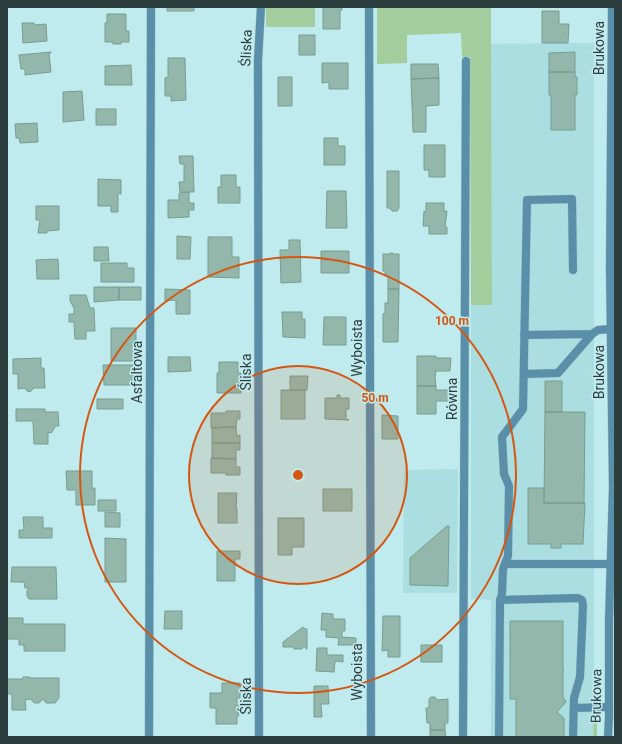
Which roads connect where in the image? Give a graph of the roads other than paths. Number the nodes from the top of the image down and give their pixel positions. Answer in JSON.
{"nodes":[{"id":1,"x":151,"y":7,"type":"edge"},
{"id":2,"x":260,"y":7,"type":"edge"},
{"id":3,"x":370,"y":7,"type":"edge"},
{"id":4,"x":612,"y":7,"type":"edge"},
{"id":5,"x":466,"y":61,"type":"dead end"},
{"id":6,"x":614,"y":73,"type":"edge"},
{"id":7,"x":613,"y":269,"type":"edge"},
{"id":8,"x":573,"y":270,"type":"dead end"},
{"id":9,"x":612,"y":329,"type":"junction"},
{"id":10,"x":592,"y":334,"type":"junction"},
{"id":11,"x":524,"y":335,"type":"junction"},
{"id":12,"x":524,"y":374,"type":"junction"},
{"id":13,"x":614,"y":487,"type":"edge"},
{"id":14,"x":505,"y":564,"type":"junction"},
{"id":15,"x":611,"y":564,"type":"junction"},
{"id":16,"x":500,"y":600,"type":"junction"},
{"id":17,"x":609,"y":707,"type":"junction"},
{"id":18,"x":574,"y":708,"type":"junction"},
{"id":19,"x":149,"y":737,"type":"edge"},
{"id":20,"x":259,"y":737,"type":"edge"},
{"id":21,"x":370,"y":737,"type":"edge"},
{"id":22,"x":463,"y":737,"type":"edge"},
{"id":23,"x":499,"y":737,"type":"edge"},
{"id":24,"x":573,"y":737,"type":"edge"},
{"id":25,"x":608,"y":737,"type":"edge"}],
"edges":[{"from":1,"to":19,"type":"street","name":"Asfaltowa"},
{"from":2,"to":20,"type":"street","name":"Śliska"},
{"from":3,"to":21,"type":"street","name":"Wyboista"},
{"from":4,"to":6,"type":"street","name":"Brukowa"},
{"from":5,"to":22,"type":"street","name":"Równa"},
{"from":6,"to":7,"type":"street","name":"Brukowa"},
{"from":7,"to":9,"type":"street","name":"Brukowa"},
{"from":8,"to":11,"type":"street"},
{"from":9,"to":10,"type":"street"},
{"from":9,"to":13,"type":"street","name":"Brukowa"},
{"from":10,"to":11,"type":"street"},
{"from":10,"to":12,"type":"street"},
{"from":11,"to":12,"type":"street"},
{"from":12,"to":14,"type":"street"},
{"from":13,"to":15,"type":"street","name":"Brukowa"},
{"from":14,"to":15,"type":"street"},
{"from":14,"to":16,"type":"street"},
{"from":15,"to":17,"type":"street","name":"Brukowa"},
{"from":16,"to":18,"type":"street"},
{"from":16,"to":23,"type":"street"},
{"from":17,"to":18,"type":"street"},
{"from":17,"to":25,"type":"street","name":"Brukowa"},
{"from":18,"to":24,"type":"street"}]}
